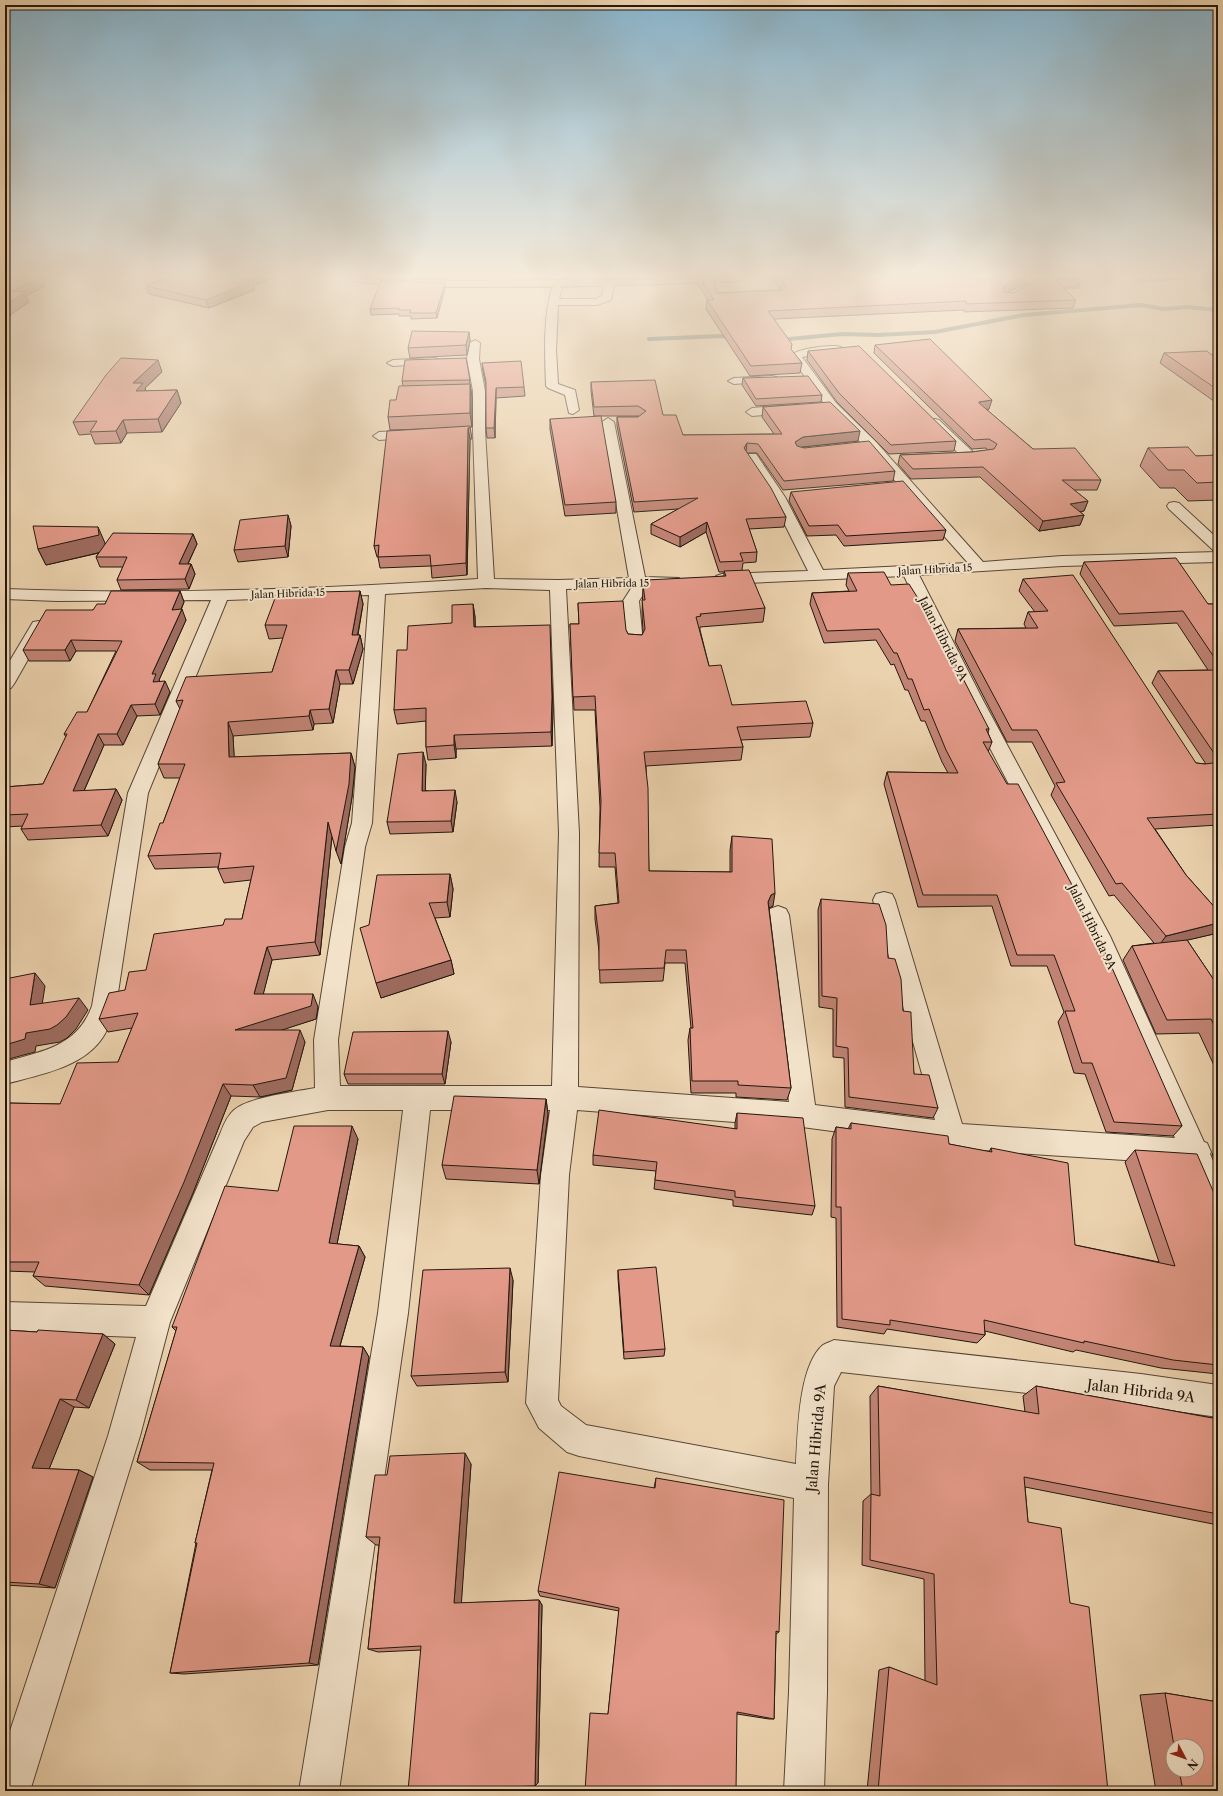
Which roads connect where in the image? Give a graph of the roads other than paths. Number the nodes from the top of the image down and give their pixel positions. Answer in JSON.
{"nodes":[{"id":1,"x":416,"y":362,"type":"edge"},
{"id":2,"x":470,"y":362,"type":"edge"},
{"id":3,"x":551,"y":362,"type":"edge"},
{"id":4,"x":801,"y":362,"type":"edge"},
{"id":5,"x":394,"y":363,"type":"dead end"},
{"id":6,"x":812,"y":377,"type":"junction"},
{"id":7,"x":781,"y":378,"type":"edge"},
{"id":8,"x":796,"y":378,"type":"edge"},
{"id":9,"x":734,"y":381,"type":"dead end"},
{"id":10,"x":464,"y":391,"type":"edge"},
{"id":11,"x":479,"y":391,"type":"junction"},
{"id":12,"x":832,"y":406,"type":"junction"},
{"id":13,"x":817,"y":407,"type":"edge"},
{"id":14,"x":803,"y":408,"type":"edge"},
{"id":15,"x":574,"y":410,"type":"dead end"},
{"id":16,"x":752,"y":412,"type":"dead end"},
{"id":17,"x":929,"y":417,"type":"edge"},
{"id":18,"x":592,"y":422,"type":"edge"},
{"id":19,"x":608,"y":422,"type":"junction"},
{"id":20,"x":623,"y":422,"type":"edge"},
{"id":21,"x":464,"y":432,"type":"edge"},
{"id":22,"x":479,"y":432,"type":"junction"},
{"id":23,"x":425,"y":434,"type":"edge"},
{"id":24,"x":378,"y":436,"type":"dead end"},
{"id":25,"x":872,"y":445,"type":"junction"},
{"id":26,"x":856,"y":446,"type":"edge"},
{"id":27,"x":751,"y":457,"type":"edge"},
{"id":28,"x":953,"y":457,"type":"edge"},
{"id":29,"x":900,"y":459,"type":"dead end"},
{"id":30,"x":885,"y":460,"type":"junction"},
{"id":31,"x":906,"y":485,"type":"junction"},
{"id":32,"x":891,"y":486,"type":"edge"},
{"id":33,"x":793,"y":495,"type":"edge"},
{"id":34,"x":778,"y":497,"type":"junction"},
{"id":35,"x":1174,"y":506,"type":"dead end"},
{"id":36,"x":1215,"y":554,"type":"edge"},
{"id":37,"x":980,"y":567,"type":"junction"},
{"id":38,"x":1218,"y":570,"type":"edge"},
{"id":39,"x":909,"y":571,"type":"junction"},
{"id":40,"x":817,"y":574,"type":"junction"},
{"id":41,"x":690,"y":580,"type":"edge"},
{"id":42,"x":706,"y":580,"type":"edge"},
{"id":43,"x":486,"y":583,"type":"junction"},
{"id":44,"x":640,"y":583,"type":"junction"},
{"id":45,"x":558,"y":585,"type":"junction"},
{"id":46,"x":377,"y":590,"type":"junction"},
{"id":47,"x":5,"y":594,"type":"edge"},
{"id":48,"x":221,"y":595,"type":"junction"},
{"id":49,"x":57,"y":596,"type":"junction"},
{"id":50,"x":634,"y":643,"type":"edge"},
{"id":51,"x":5,"y":684,"type":"edge"},
{"id":52,"x":884,"y":900,"type":"dead end"},
{"id":53,"x":778,"y":915,"type":"dead end"},
{"id":54,"x":5,"y":1073,"type":"edge"},
{"id":55,"x":418,"y":1097,"type":"junction"},
{"id":56,"x":328,"y":1098,"type":"junction"},
{"id":57,"x":565,"y":1098,"type":"junction"},
{"id":58,"x":802,"y":1114,"type":"junction"},
{"id":59,"x":952,"y":1135,"type":"junction"},
{"id":60,"x":1197,"y":1152,"type":"junction"},
{"id":61,"x":1218,"y":1204,"type":"edge"},
{"id":62,"x":5,"y":1317,"type":"edge"},
{"id":63,"x":155,"y":1322,"type":"junction"},
{"id":64,"x":1218,"y":1401,"type":"edge"},
{"id":65,"x":811,"y":1484,"type":"junction"},
{"id":66,"x":10,"y":1791,"type":"edge"},
{"id":67,"x":319,"y":1791,"type":"edge"},
{"id":68,"x":804,"y":1791,"type":"edge"}],
"edges":[{"from":1,"to":5,"type":"street"},
{"from":2,"to":11,"type":"street"},
{"from":3,"to":15,"type":"street"},
{"from":4,"to":6,"type":"street"},
{"from":6,"to":8,"type":"street"},
{"from":6,"to":12,"type":"street"},
{"from":7,"to":9,"type":"street"},
{"from":10,"to":11,"type":"street"},
{"from":11,"to":22,"type":"street"},
{"from":12,"to":13,"type":"street"},
{"from":12,"to":25,"type":"street"},
{"from":14,"to":16,"type":"street"},
{"from":17,"to":28,"type":"street"},
{"from":18,"to":19,"type":"street"},
{"from":19,"to":20,"type":"street"},
{"from":19,"to":44,"type":"street"},
{"from":21,"to":22,"type":"street"},
{"from":22,"to":43,"type":"street"},
{"from":23,"to":24,"type":"street"},
{"from":25,"to":26,"type":"street"},
{"from":25,"to":30,"type":"street"},
{"from":27,"to":34,"type":"street"},
{"from":29,"to":30,"type":"street"},
{"from":30,"to":31,"type":"street"},
{"from":31,"to":32,"type":"street"},
{"from":31,"to":37,"type":"street"},
{"from":33,"to":34,"type":"street"},
{"from":34,"to":40,"type":"street"},
{"from":35,"to":36,"type":"street"},
{"from":36,"to":37,"type":"street","name":"Jalan Hibrida 15"},
{"from":36,"to":38,"type":"street"},
{"from":37,"to":39,"type":"street","name":"Jalan Hibrida 15"},
{"from":39,"to":40,"type":"street","name":"Jalan Hibrida 15"},
{"from":39,"to":60,"type":"street","name":"Jalan Hibrida 9A"},
{"from":40,"to":42,"type":"street","name":"Jalan Hibrida 15"},
{"from":41,"to":44,"type":"street","name":"Jalan Hibrida 15"},
{"from":43,"to":45,"type":"street","name":"Jalan Hibrida 15"},
{"from":43,"to":46,"type":"street","name":"Jalan Hibrida 15"},
{"from":44,"to":45,"type":"street","name":"Jalan Hibrida 15"},
{"from":44,"to":50,"type":"street"},
{"from":45,"to":57,"type":"street"},
{"from":46,"to":48,"type":"street","name":"Jalan Hibrida 15"},
{"from":46,"to":56,"type":"street"},
{"from":47,"to":49,"type":"street","name":"Jalan Hibrida 15"},
{"from":48,"to":49,"type":"street","name":"Jalan Hibrida 15"},
{"from":48,"to":54,"type":"street"},
{"from":49,"to":51,"type":"street"},
{"from":52,"to":59,"type":"street"},
{"from":53,"to":58,"type":"street"},
{"from":55,"to":56,"type":"street"},
{"from":55,"to":57,"type":"street"},
{"from":55,"to":67,"type":"street"},
{"from":56,"to":63,"type":"street"},
{"from":57,"to":58,"type":"street"},
{"from":57,"to":65,"type":"street"},
{"from":58,"to":59,"type":"street"},
{"from":59,"to":60,"type":"street"},
{"from":60,"to":61,"type":"street","name":"Jalan Hibrida 9A"},
{"from":62,"to":63,"type":"street"},
{"from":63,"to":66,"type":"street"},
{"from":64,"to":65,"type":"street","name":"Jalan Hibrida 9A"},
{"from":65,"to":68,"type":"street","name":"Jalan Hibrida 9A"}]}
